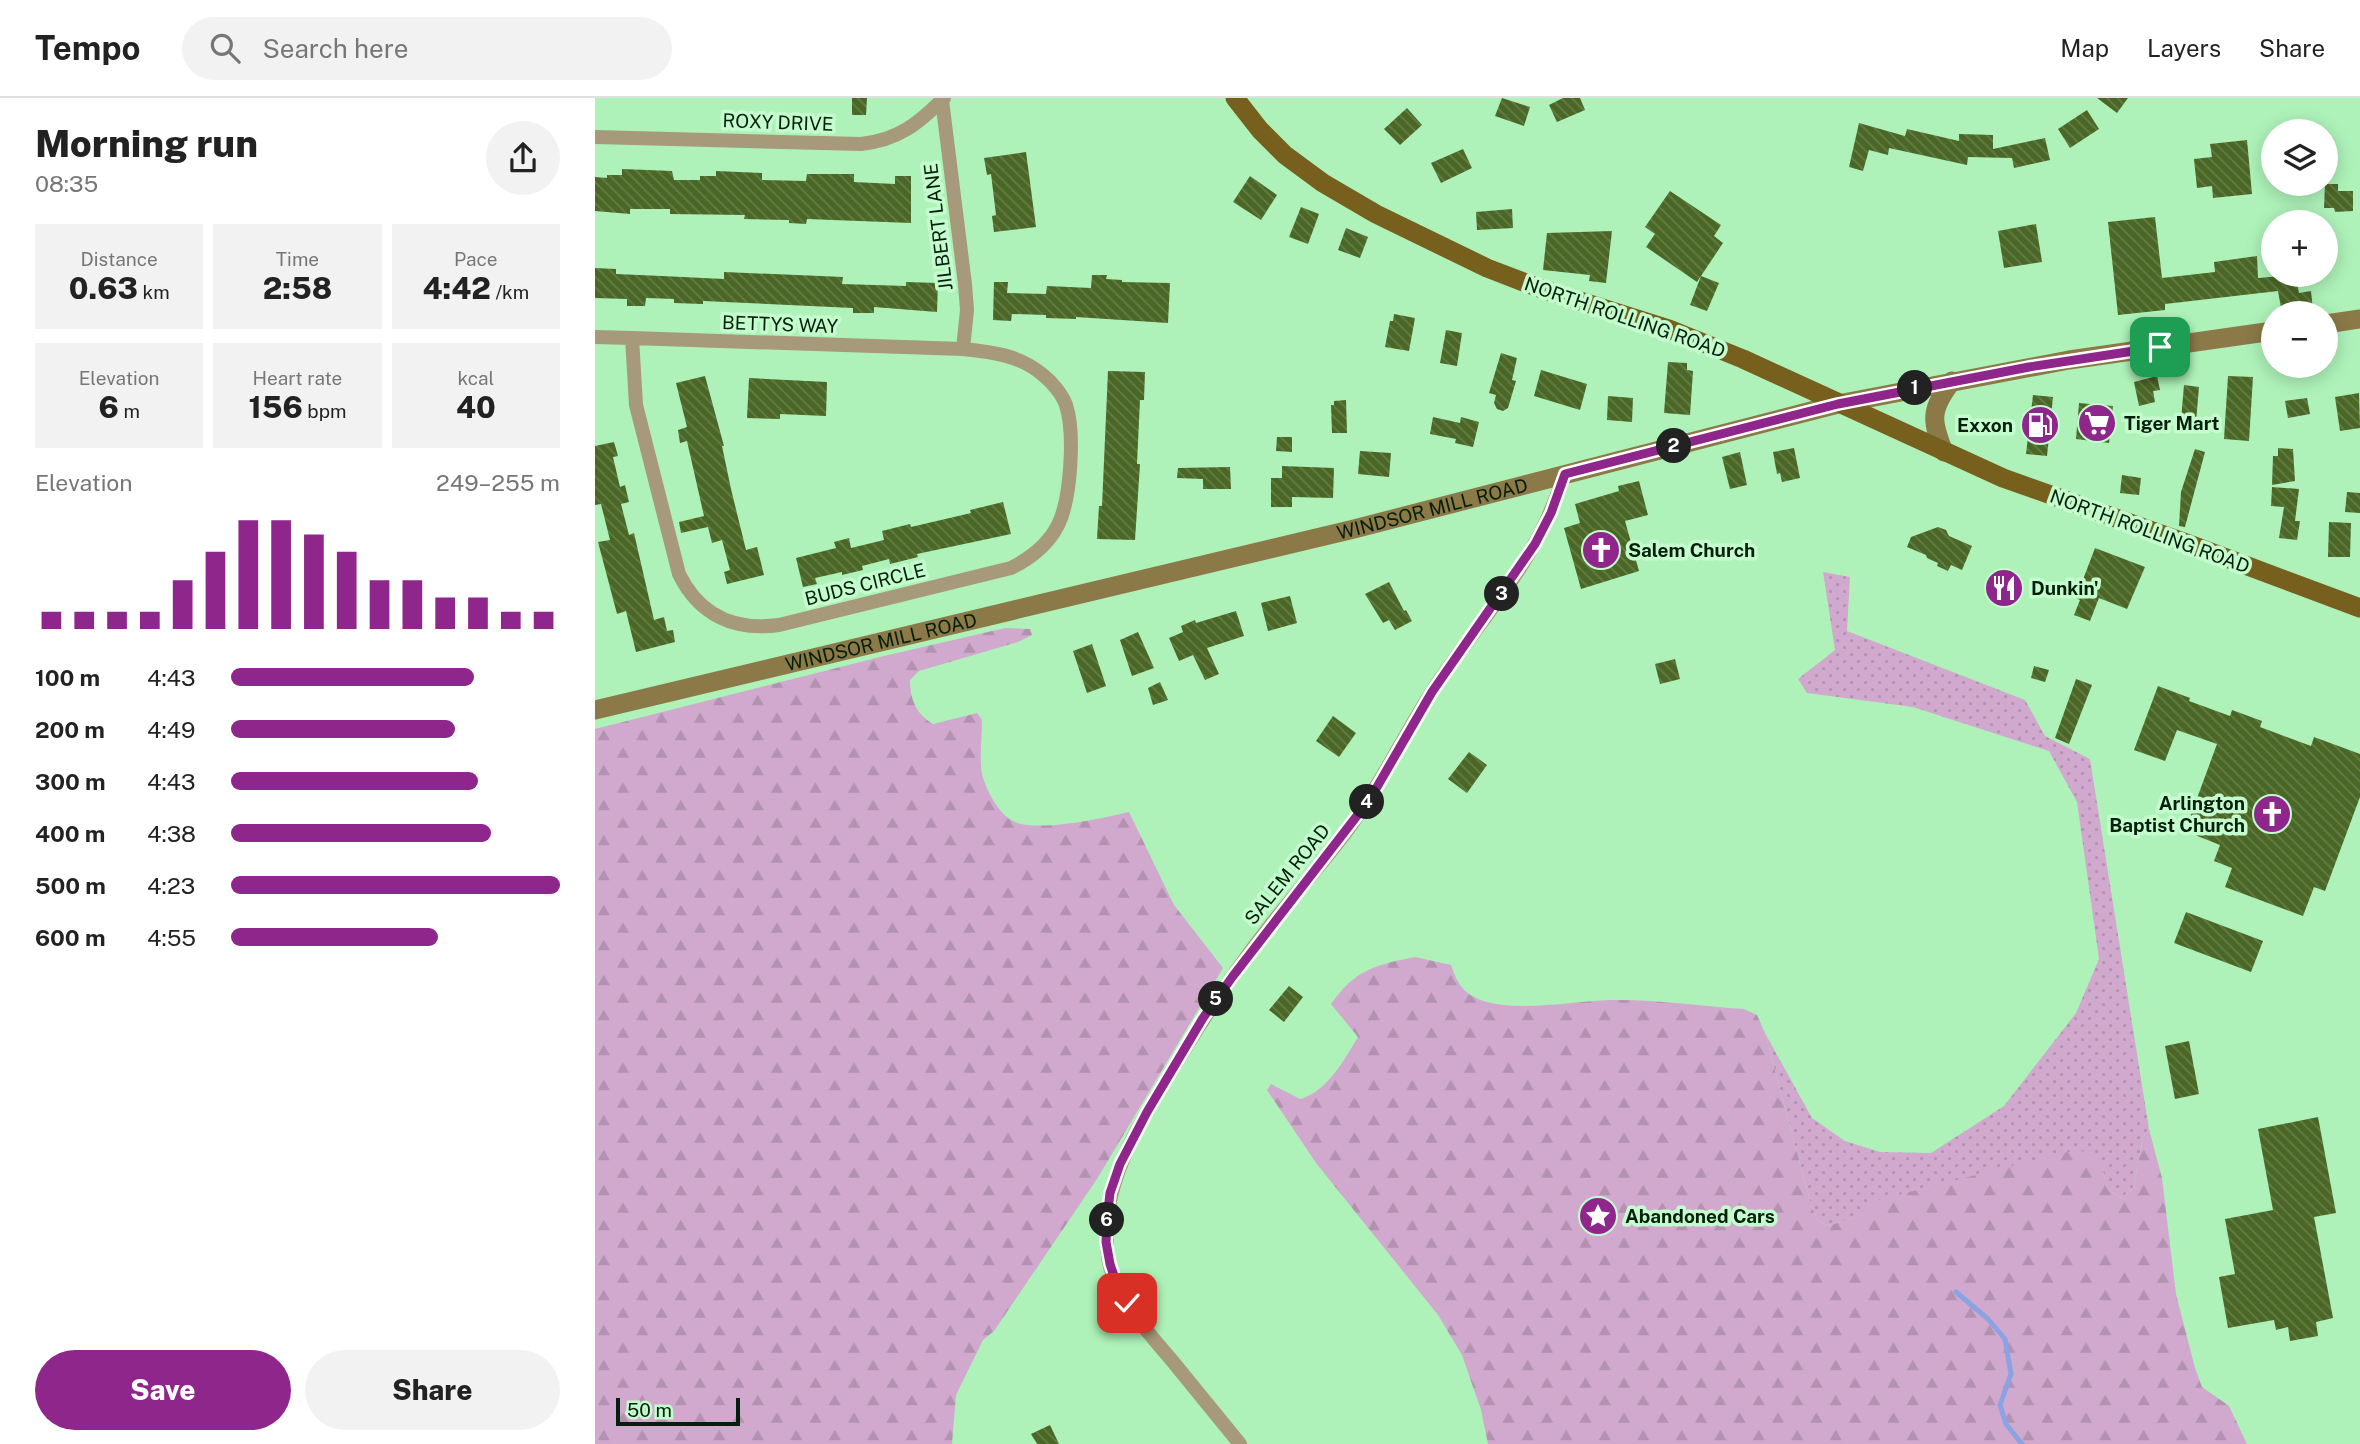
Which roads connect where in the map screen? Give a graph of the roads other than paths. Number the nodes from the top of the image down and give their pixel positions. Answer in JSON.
{"nodes":[{"id":1,"x":1235,"y":98,"type":"edge"},
{"id":2,"x":943,"y":99,"type":"edge"},
{"id":3,"x":595,"y":137,"type":"edge"},
{"id":4,"x":2360,"y":319,"type":"edge"},
{"id":5,"x":2338,"y":322,"type":"edge"},
{"id":6,"x":2261,"y":333,"type":"edge"},
{"id":7,"x":595,"y":337,"type":"edge"},
{"id":8,"x":632,"y":338,"type":"junction"},
{"id":9,"x":963,"y":349,"type":"junction"},
{"id":10,"x":1952,"y":381,"type":"junction"},
{"id":11,"x":1838,"y":404,"type":"junction"},
{"id":12,"x":1944,"y":452,"type":"junction"},
{"id":13,"x":1565,"y":474,"type":"junction"},
{"id":14,"x":2360,"y":607,"type":"edge"},
{"id":15,"x":595,"y":710,"type":"edge"},
{"id":16,"x":1240,"y":1444,"type":"edge"}],
"edges":[{"from":1,"to":11,"type":"main road","name":"NORTH ROLLING ROAD"},
{"from":2,"to":3,"type":"street","name":"ROXY DRIVE"},
{"from":2,"to":9,"type":"street","name":"JILBERT LANE"},
{"from":4,"to":5,"type":"main road"},
{"from":6,"to":10,"type":"main road","name":"WINDSOR MILL ROAD"},
{"from":7,"to":8,"type":"street","name":"BETTYS WAY"},
{"from":8,"to":9,"type":"street","name":"BETTYS WAY"},
{"from":8,"to":9,"type":"street","name":"BUDS CIRCLE"},
{"from":10,"to":11,"type":"main road","name":"WINDSOR MILL ROAD"},
{"from":10,"to":12,"type":"main road"},
{"from":11,"to":12,"type":"main road","name":"NORTH ROLLING ROAD"},
{"from":11,"to":13,"type":"main road","name":"WINDSOR MILL ROAD"},
{"from":12,"to":14,"type":"main road","name":"NORTH ROLLING ROAD"},
{"from":13,"to":15,"type":"main road","name":"WINDSOR MILL ROAD"},
{"from":13,"to":16,"type":"street","name":"SALEM ROAD"}]}
